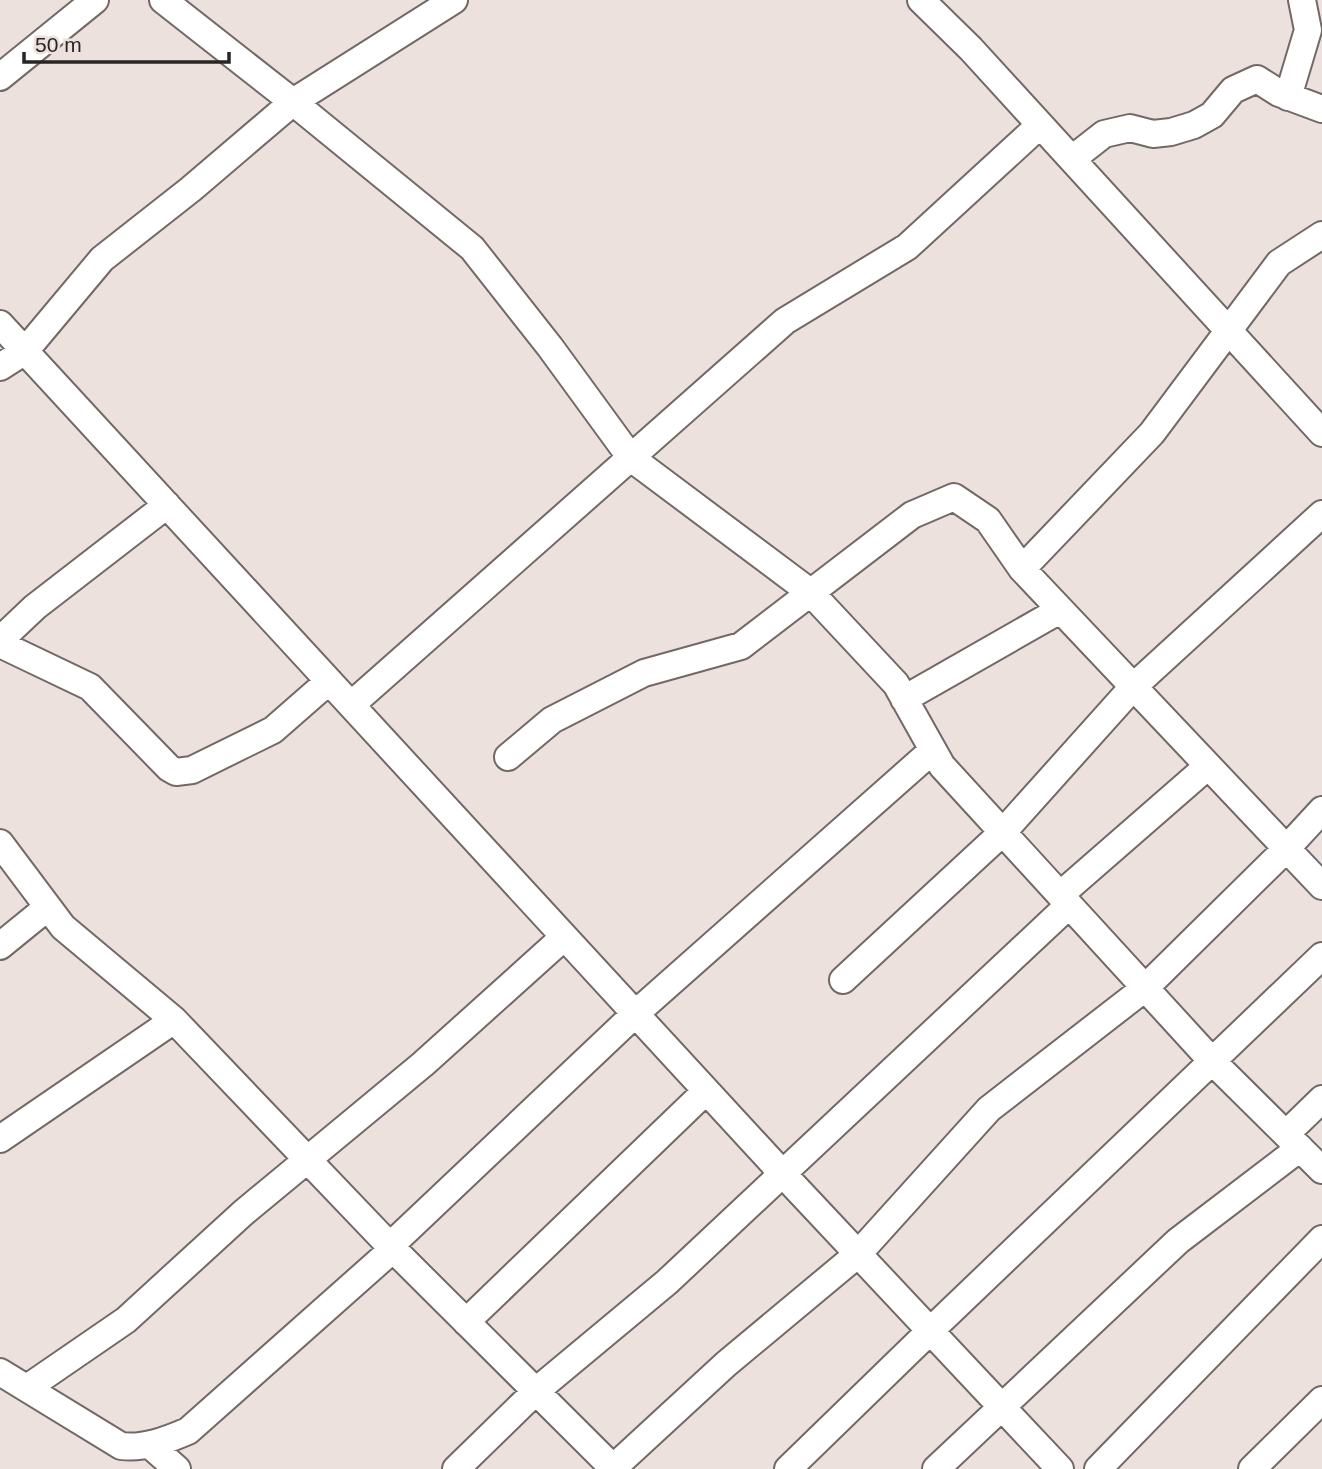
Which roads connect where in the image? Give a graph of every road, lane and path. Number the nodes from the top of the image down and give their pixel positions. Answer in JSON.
{"nodes":[{"id":1,"x":95,"y":0,"type":"edge"},
{"id":2,"x":163,"y":0,"type":"edge"},
{"id":3,"x":454,"y":0,"type":"edge"},
{"id":4,"x":921,"y":0,"type":"edge"},
{"id":5,"x":1301,"y":0,"type":"edge"},
{"id":6,"x":0,"y":77,"type":"edge"},
{"id":7,"x":1288,"y":97,"type":"junction"},
{"id":8,"x":293,"y":102,"type":"junction"},
{"id":9,"x":1322,"y":110,"type":"edge"},
{"id":10,"x":1040,"y":125,"type":"junction"},
{"id":11,"x":1072,"y":159,"type":"junction"},
{"id":12,"x":1322,"y":235,"type":"edge"},
{"id":13,"x":0,"y":324,"type":"edge"},
{"id":14,"x":1228,"y":330,"type":"junction"},
{"id":15,"x":25,"y":351,"type":"junction"},
{"id":16,"x":0,"y":367,"type":"edge"},
{"id":17,"x":1322,"y":433,"type":"edge"},
{"id":18,"x":631,"y":458,"type":"junction"},
{"id":19,"x":167,"y":505,"type":"junction"},
{"id":20,"x":1322,"y":514,"type":"edge"},
{"id":21,"x":1022,"y":569,"type":"junction"},
{"id":22,"x":810,"y":592,"type":"junction"},
{"id":23,"x":1060,"y":610,"type":"junction"},
{"id":24,"x":0,"y":642,"type":"edge"},
{"id":25,"x":329,"y":681,"type":"junction"},
{"id":26,"x":1133,"y":687,"type":"junction"},
{"id":27,"x":904,"y":699,"type":"junction"},
{"id":28,"x":351,"y":705,"type":"junction"},
{"id":29,"x":933,"y":750,"type":"junction"},
{"id":30,"x":508,"y":757,"type":"dead end"},
{"id":31,"x":1208,"y":766,"type":"junction"},
{"id":32,"x":1322,"y":810,"type":"edge"},
{"id":33,"x":1003,"y":832,"type":"junction"},
{"id":34,"x":0,"y":843,"type":"edge"},
{"id":35,"x":1286,"y":849,"type":"junction"},
{"id":36,"x":1322,"y":886,"type":"edge"},
{"id":37,"x":1065,"y":900,"type":"junction"},
{"id":38,"x":48,"y":906,"type":"junction"},
{"id":39,"x":564,"y":937,"type":"junction"},
{"id":40,"x":0,"y":946,"type":"edge"},
{"id":41,"x":1322,"y":956,"type":"edge"},
{"id":42,"x":843,"y":980,"type":"dead end"},
{"id":43,"x":1145,"y":988,"type":"junction"},
{"id":44,"x":635,"y":1014,"type":"junction"},
{"id":45,"x":174,"y":1020,"type":"junction"},
{"id":46,"x":1212,"y":1061,"type":"junction"},
{"id":47,"x":706,"y":1091,"type":"junction"},
{"id":48,"x":1322,"y":1099,"type":"edge"},
{"id":49,"x":0,"y":1139,"type":"edge"},
{"id":50,"x":1293,"y":1141,"type":"junction"},
{"id":51,"x":307,"y":1159,"type":"junction"},
{"id":52,"x":1322,"y":1170,"type":"edge"},
{"id":53,"x":783,"y":1174,"type":"junction"},
{"id":54,"x":1322,"y":1239,"type":"edge"},
{"id":55,"x":391,"y":1248,"type":"junction"},
{"id":56,"x":858,"y":1254,"type":"junction"},
{"id":57,"x":466,"y":1322,"type":"junction"},
{"id":58,"x":929,"y":1331,"type":"junction"},
{"id":59,"x":0,"y":1371,"type":"edge"},
{"id":60,"x":27,"y":1388,"type":"junction"},
{"id":61,"x":536,"y":1391,"type":"junction"},
{"id":62,"x":1322,"y":1400,"type":"edge"},
{"id":63,"x":1000,"y":1406,"type":"junction"},
{"id":64,"x":150,"y":1444,"type":"junction"},
{"id":65,"x":613,"y":1468,"type":"edge"},
{"id":66,"x":177,"y":1469,"type":"edge"},
{"id":67,"x":456,"y":1469,"type":"edge"},
{"id":68,"x":788,"y":1469,"type":"edge"},
{"id":69,"x":936,"y":1469,"type":"edge"},
{"id":70,"x":1059,"y":1469,"type":"edge"},
{"id":71,"x":1098,"y":1469,"type":"edge"},
{"id":72,"x":1252,"y":1469,"type":"edge"}],
"edges":[{"from":1,"to":6,"type":"street"},
{"from":2,"to":8,"type":"street"},
{"from":3,"to":8,"type":"street"},
{"from":4,"to":10,"type":"street"},
{"from":5,"to":7,"type":"street"},
{"from":7,"to":9,"type":"street"},
{"from":7,"to":11,"type":"street"},
{"from":8,"to":15,"type":"street"},
{"from":8,"to":18,"type":"street"},
{"from":10,"to":11,"type":"street"},
{"from":10,"to":18,"type":"street"},
{"from":11,"to":14,"type":"street"},
{"from":12,"to":14,"type":"street"},
{"from":13,"to":15,"type":"street"},
{"from":14,"to":17,"type":"street"},
{"from":14,"to":21,"type":"street"},
{"from":15,"to":16,"type":"street"},
{"from":15,"to":19,"type":"street"},
{"from":18,"to":22,"type":"street"},
{"from":18,"to":28,"type":"street"},
{"from":19,"to":24,"type":"street"},
{"from":19,"to":25,"type":"street"},
{"from":20,"to":26,"type":"street"},
{"from":21,"to":22,"type":"street"},
{"from":21,"to":23,"type":"street"},
{"from":22,"to":27,"type":"street"},
{"from":22,"to":30,"type":"street"},
{"from":23,"to":26,"type":"street"},
{"from":23,"to":27,"type":"street"},
{"from":24,"to":25,"type":"street"},
{"from":25,"to":28,"type":"street"},
{"from":26,"to":31,"type":"street"},
{"from":26,"to":33,"type":"street"},
{"from":27,"to":29,"type":"street"},
{"from":28,"to":39,"type":"street"},
{"from":29,"to":33,"type":"street"},
{"from":29,"to":44,"type":"street"},
{"from":31,"to":35,"type":"street"},
{"from":31,"to":37,"type":"street"},
{"from":32,"to":35,"type":"street"},
{"from":33,"to":37,"type":"street"},
{"from":33,"to":42,"type":"street"},
{"from":34,"to":38,"type":"street"},
{"from":35,"to":36,"type":"street"},
{"from":35,"to":43,"type":"street"},
{"from":37,"to":43,"type":"street"},
{"from":37,"to":53,"type":"street"},
{"from":38,"to":40,"type":"street"},
{"from":38,"to":45,"type":"street"},
{"from":39,"to":44,"type":"street"},
{"from":39,"to":51,"type":"street"},
{"from":41,"to":46,"type":"street"},
{"from":43,"to":46,"type":"street"},
{"from":43,"to":56,"type":"street"},
{"from":44,"to":47,"type":"street"},
{"from":44,"to":55,"type":"street"},
{"from":45,"to":49,"type":"street"},
{"from":45,"to":51,"type":"street"},
{"from":46,"to":50,"type":"street"},
{"from":46,"to":58,"type":"street"},
{"from":47,"to":53,"type":"street"},
{"from":47,"to":57,"type":"street"},
{"from":48,"to":50,"type":"street"},
{"from":50,"to":52,"type":"street"},
{"from":50,"to":63,"type":"street"},
{"from":51,"to":55,"type":"street"},
{"from":51,"to":60,"type":"street"},
{"from":53,"to":56,"type":"street"},
{"from":53,"to":61,"type":"street"},
{"from":54,"to":71,"type":"street"},
{"from":55,"to":57,"type":"street"},
{"from":55,"to":64,"type":"street"},
{"from":56,"to":58,"type":"street"},
{"from":56,"to":65,"type":"street"},
{"from":57,"to":61,"type":"street"},
{"from":58,"to":63,"type":"street"},
{"from":58,"to":68,"type":"street"},
{"from":59,"to":60,"type":"street"},
{"from":60,"to":64,"type":"street"},
{"from":61,"to":65,"type":"street"},
{"from":61,"to":67,"type":"street"},
{"from":62,"to":72,"type":"street"},
{"from":63,"to":69,"type":"street"},
{"from":63,"to":70,"type":"street"},
{"from":64,"to":66,"type":"street"}]}
